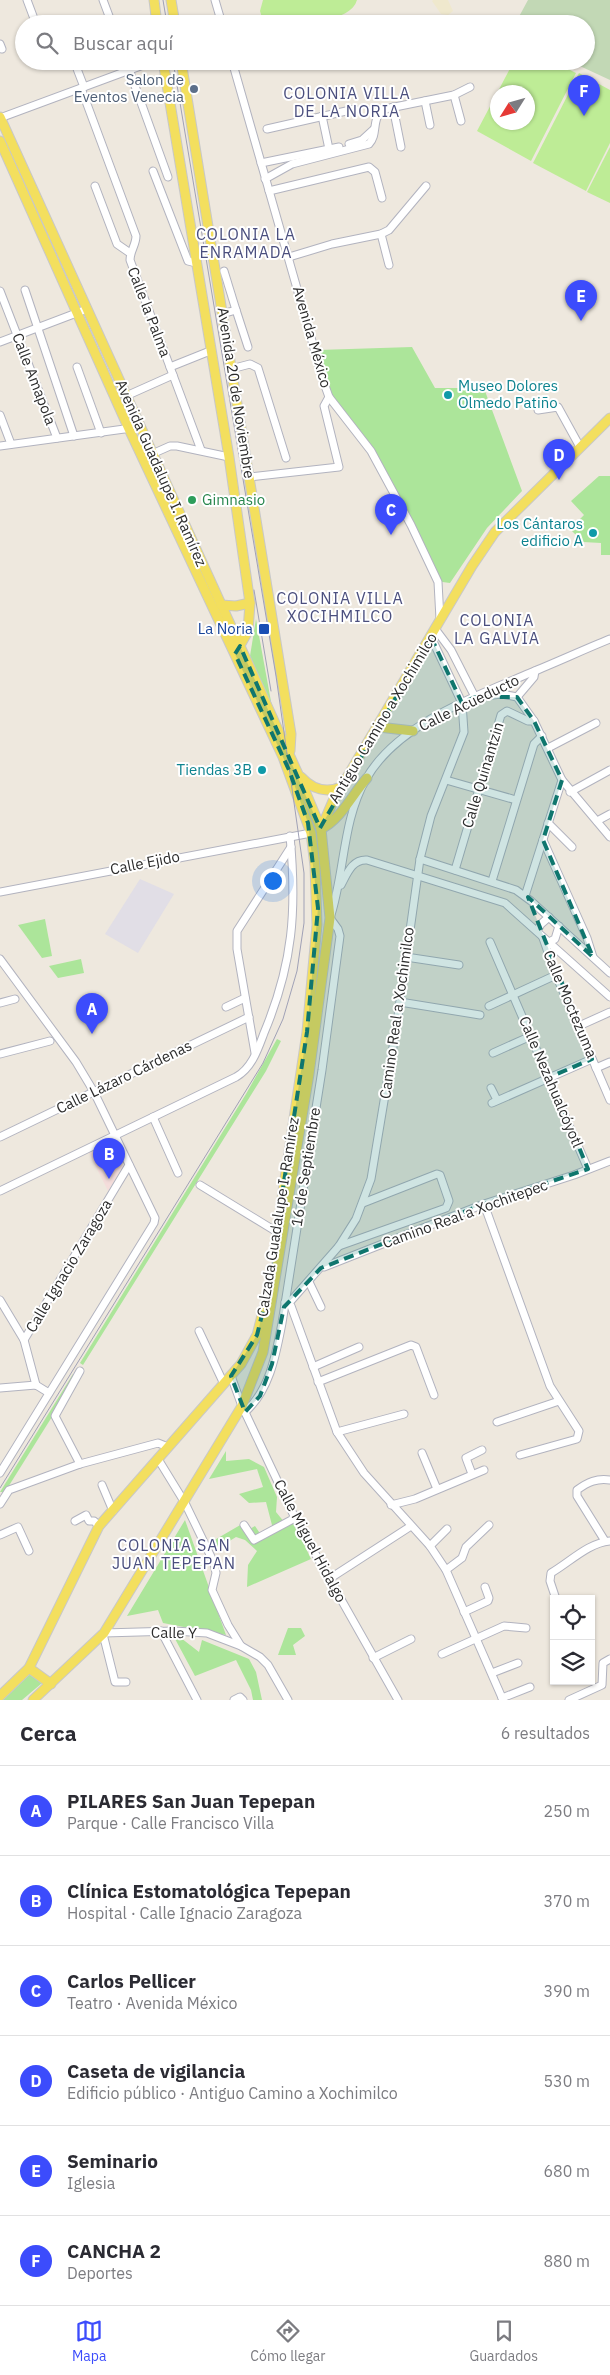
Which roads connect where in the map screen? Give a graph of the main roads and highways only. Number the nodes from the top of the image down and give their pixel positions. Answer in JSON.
{"nodes":[{"id":1,"x":154,"y":0,"type":"edge"},
{"id":2,"x":171,"y":0,"type":"edge"},
{"id":3,"x":156,"y":15,"type":"edge"},
{"id":4,"x":174,"y":15,"type":"edge"},
{"id":5,"x":164,"y":70,"type":"edge"},
{"id":6,"x":182,"y":70,"type":"edge"},
{"id":7,"x":0,"y":118,"type":"edge"},
{"id":8,"x":0,"y":141,"type":"edge"},
{"id":9,"x":610,"y":418,"type":"edge"},
{"id":10,"x":250,"y":603,"type":"junction"},
{"id":11,"x":221,"y":605,"type":"junction"},
{"id":12,"x":238,"y":650,"type":"junction"},
{"id":13,"x":379,"y":727,"type":"junction"},
{"id":14,"x":413,"y":731,"type":"road end"},
{"id":15,"x":290,"y":754,"type":"junction"},
{"id":16,"x":298,"y":774,"type":"junction"},
{"id":17,"x":366,"y":778,"type":"road end"},
{"id":18,"x":343,"y":786,"type":"junction"},
{"id":19,"x":321,"y":829,"type":"junction"},
{"id":20,"x":311,"y":833,"type":"junction"},
{"id":21,"x":29,"y":1668,"type":"junction"},
{"id":22,"x":52,"y":1684,"type":"junction"},
{"id":23,"x":0,"y":1696,"type":"edge"},
{"id":24,"x":34,"y":1700,"type":"edge"}],
"edges":[{"from":1,"to":3,"type":"main road"},
{"from":2,"to":4,"type":"main road"},
{"from":5,"to":10,"type":"main road","name":"Avenida 20 de Noviembre"},
{"from":6,"to":15,"type":"main road","name":"Avenida 20 de Noviembre"},
{"from":7,"to":11,"type":"main road","name":"Avenida Guadalupe I. Ramírez"},
{"from":8,"to":12,"type":"main road","name":"Avenida Guadalupe I. Ramírez"},
{"from":9,"to":13,"type":"main road","name":"Antiguo Camino a Xochimilco"},
{"from":10,"to":11,"type":"main road"},
{"from":10,"to":12,"type":"main road","name":"Avenida 20 de Noviembre"},
{"from":11,"to":12,"type":"main road","name":"Avenida Guadalupe I. Ramírez"},
{"from":12,"to":15,"type":"main road","name":"Avenida Guadalupe I. Ramírez"},
{"from":12,"to":20,"type":"main road","name":"Avenida Guadalupe I. Ramírez"},
{"from":13,"to":14,"type":"main road"},
{"from":13,"to":18,"type":"main road","name":"Antiguo Camino a Xochimilco"},
{"from":15,"to":16,"type":"main road","name":"Avenida Guadalupe I. Ramírez"},
{"from":16,"to":18,"type":"main road"},
{"from":16,"to":19,"type":"main road","name":"Avenida Guadalupe I. Ramírez"},
{"from":17,"to":19,"type":"main road"},
{"from":18,"to":19,"type":"main road","name":"Antiguo Camino a Xochimilco"},
{"from":19,"to":20,"type":"main road"},
{"from":19,"to":22,"type":"main road","name":"Calzada Guadalupe I. Ramírez"},
{"from":20,"to":21,"type":"main road","name":"Calzada Guadalupe I. Ramírez"},
{"from":21,"to":22,"type":"main road"},
{"from":21,"to":23,"type":"main road","name":"Calzada Guadalupe I. Ramírez"},
{"from":22,"to":24,"type":"main road","name":"Calzada Guadalupe I. Ramírez"}]}
